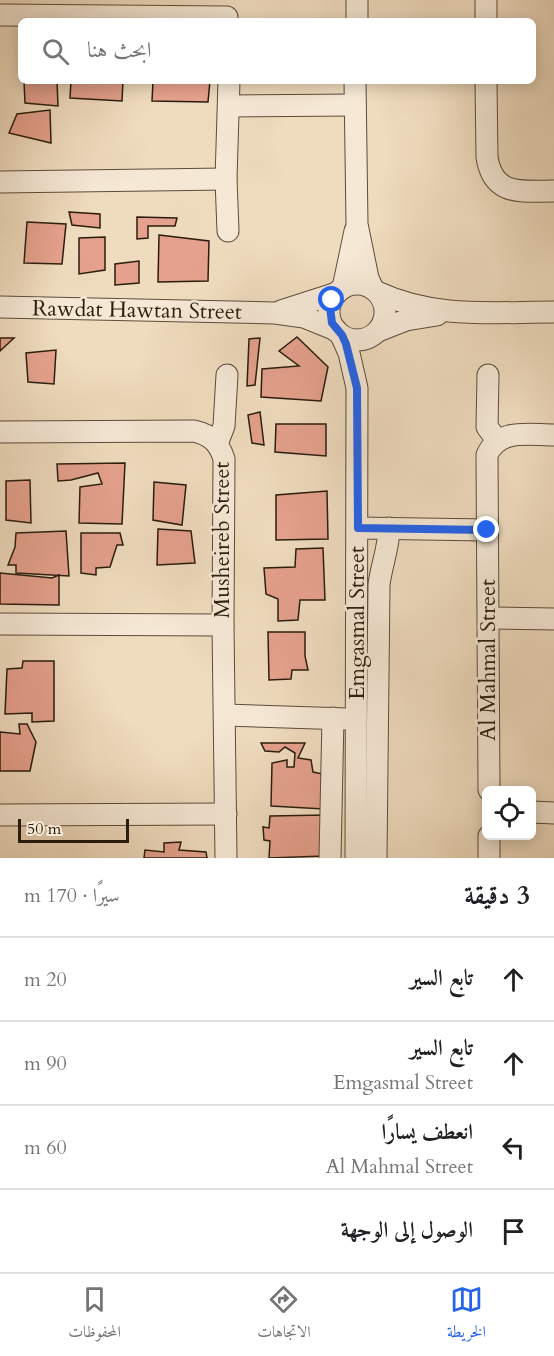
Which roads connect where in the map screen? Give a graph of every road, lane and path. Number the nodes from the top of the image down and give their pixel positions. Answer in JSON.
{"nodes":[{"id":1,"x":357,"y":0,"type":"edge"},
{"id":2,"x":486,"y":0,"type":"edge"},
{"id":3,"x":227,"y":12,"type":"edge"},
{"id":4,"x":0,"y":15,"type":"edge"},
{"id":5,"x":357,"y":18,"type":"edge"},
{"id":6,"x":486,"y":18,"type":"edge"},
{"id":7,"x":229,"y":84,"type":"edge"},
{"id":8,"x":356,"y":84,"type":"edge"},
{"id":9,"x":486,"y":84,"type":"edge"},
{"id":10,"x":355,"y":105,"type":"junction"},
{"id":11,"x":230,"y":106,"type":"junction"},
{"id":12,"x":226,"y":179,"type":"junction"},
{"id":13,"x":0,"y":182,"type":"edge"},
{"id":14,"x":554,"y":190,"type":"edge"},
{"id":15,"x":357,"y":224,"type":"junction"},
{"id":16,"x":228,"y":231,"type":"dead end"},
{"id":17,"x":375,"y":290,"type":"junction"},
{"id":18,"x":340,"y":291,"type":"junction"},
{"id":19,"x":0,"y":307,"type":"edge"},
{"id":20,"x":449,"y":312,"type":"junction"},
{"id":21,"x":554,"y":312,"type":"edge"},
{"id":22,"x":275,"y":313,"type":"junction"},
{"id":23,"x":339,"y":332,"type":"junction"},
{"id":24,"x":375,"y":333,"type":"junction"},
{"id":25,"x":227,"y":375,"type":"dead end"},
{"id":26,"x":488,"y":375,"type":"dead end"},
{"id":27,"x":357,"y":388,"type":"junction"},
{"id":28,"x":0,"y":432,"type":"edge"},
{"id":29,"x":554,"y":435,"type":"edge"},
{"id":30,"x":497,"y":440,"type":"junction"},
{"id":31,"x":217,"y":444,"type":"junction"},
{"id":32,"x":358,"y":528,"type":"junction"},
{"id":33,"x":388,"y":528,"type":"junction"},
{"id":34,"x":487,"y":530,"type":"junction"},
{"id":35,"x":489,"y":618,"type":"junction"},
{"id":36,"x":554,"y":619,"type":"edge"},
{"id":37,"x":0,"y":624,"type":"edge"},
{"id":38,"x":223,"y":625,"type":"junction"},
{"id":39,"x":225,"y":715,"type":"junction"},
{"id":40,"x":333,"y":718,"type":"junction"},
{"id":41,"x":357,"y":719,"type":"junction"},
{"id":42,"x":489,"y":786,"type":"edge"},
{"id":43,"x":536,"y":812,"type":"edge"},
{"id":44,"x":554,"y":813,"type":"edge"},
{"id":45,"x":226,"y":814,"type":"junction"},
{"id":46,"x":0,"y":815,"type":"edge"},
{"id":47,"x":489,"y":840,"type":"edge"},
{"id":48,"x":226,"y":858,"type":"edge"},
{"id":49,"x":330,"y":858,"type":"edge"},
{"id":50,"x":356,"y":858,"type":"edge"},
{"id":51,"x":376,"y":858,"type":"edge"},
{"id":52,"x":489,"y":858,"type":"edge"}],
"edges":[{"from":1,"to":5,"type":"street"},
{"from":2,"to":6,"type":"street"},
{"from":3,"to":4,"type":"street"},
{"from":7,"to":11,"type":"street"},
{"from":8,"to":10,"type":"street"},
{"from":9,"to":14,"type":"street"},
{"from":10,"to":11,"type":"street"},
{"from":10,"to":15,"type":"street"},
{"from":11,"to":12,"type":"street"},
{"from":12,"to":13,"type":"street"},
{"from":12,"to":16,"type":"street"},
{"from":15,"to":17,"type":"street"},
{"from":15,"to":18,"type":"street"},
{"from":17,"to":18,"type":"street"},
{"from":17,"to":20,"type":"street"},
{"from":17,"to":24,"type":"street"},
{"from":18,"to":22,"type":"street","name":"Rawdat Hawtan Street"},
{"from":18,"to":23,"type":"street"},
{"from":19,"to":22,"type":"street","name":"Rawdat Hawtan Street"},
{"from":20,"to":21,"type":"street"},
{"from":20,"to":24,"type":"street"},
{"from":22,"to":23,"type":"street","name":"Rawdat Hawtan Street"},
{"from":23,"to":24,"type":"street"},
{"from":23,"to":27,"type":"street","name":"Emgasmal Street"},
{"from":24,"to":27,"type":"street","name":"Emgasmal Street"},
{"from":25,"to":31,"type":"street"},
{"from":26,"to":30,"type":"street"},
{"from":27,"to":32,"type":"street","name":"Emgasmal Street"},
{"from":28,"to":31,"type":"street","name":"Musheireb Street"},
{"from":29,"to":30,"type":"street"},
{"from":30,"to":34,"type":"street","name":"Al Mahmal Street"},
{"from":31,"to":38,"type":"street","name":"Musheireb Street"},
{"from":32,"to":33,"type":"street"},
{"from":32,"to":41,"type":"street","name":"Emgasmal Street"},
{"from":33,"to":34,"type":"street"},
{"from":33,"to":51,"type":"street"},
{"from":34,"to":35,"type":"street","name":"Al Mahmal Street"},
{"from":35,"to":36,"type":"street"},
{"from":35,"to":42,"type":"street","name":"Al Mahmal Street"},
{"from":37,"to":38,"type":"street"},
{"from":38,"to":39,"type":"street","name":"Musheireb Street"},
{"from":39,"to":40,"type":"street"},
{"from":39,"to":45,"type":"street","name":"Musheireb Street"},
{"from":40,"to":41,"type":"street"},
{"from":40,"to":49,"type":"street"},
{"from":41,"to":50,"type":"street","name":"Emgasmal Street"},
{"from":43,"to":44,"type":"street"},
{"from":45,"to":46,"type":"street"},
{"from":45,"to":48,"type":"street","name":"Musheireb Street"},
{"from":47,"to":52,"type":"street"}]}
